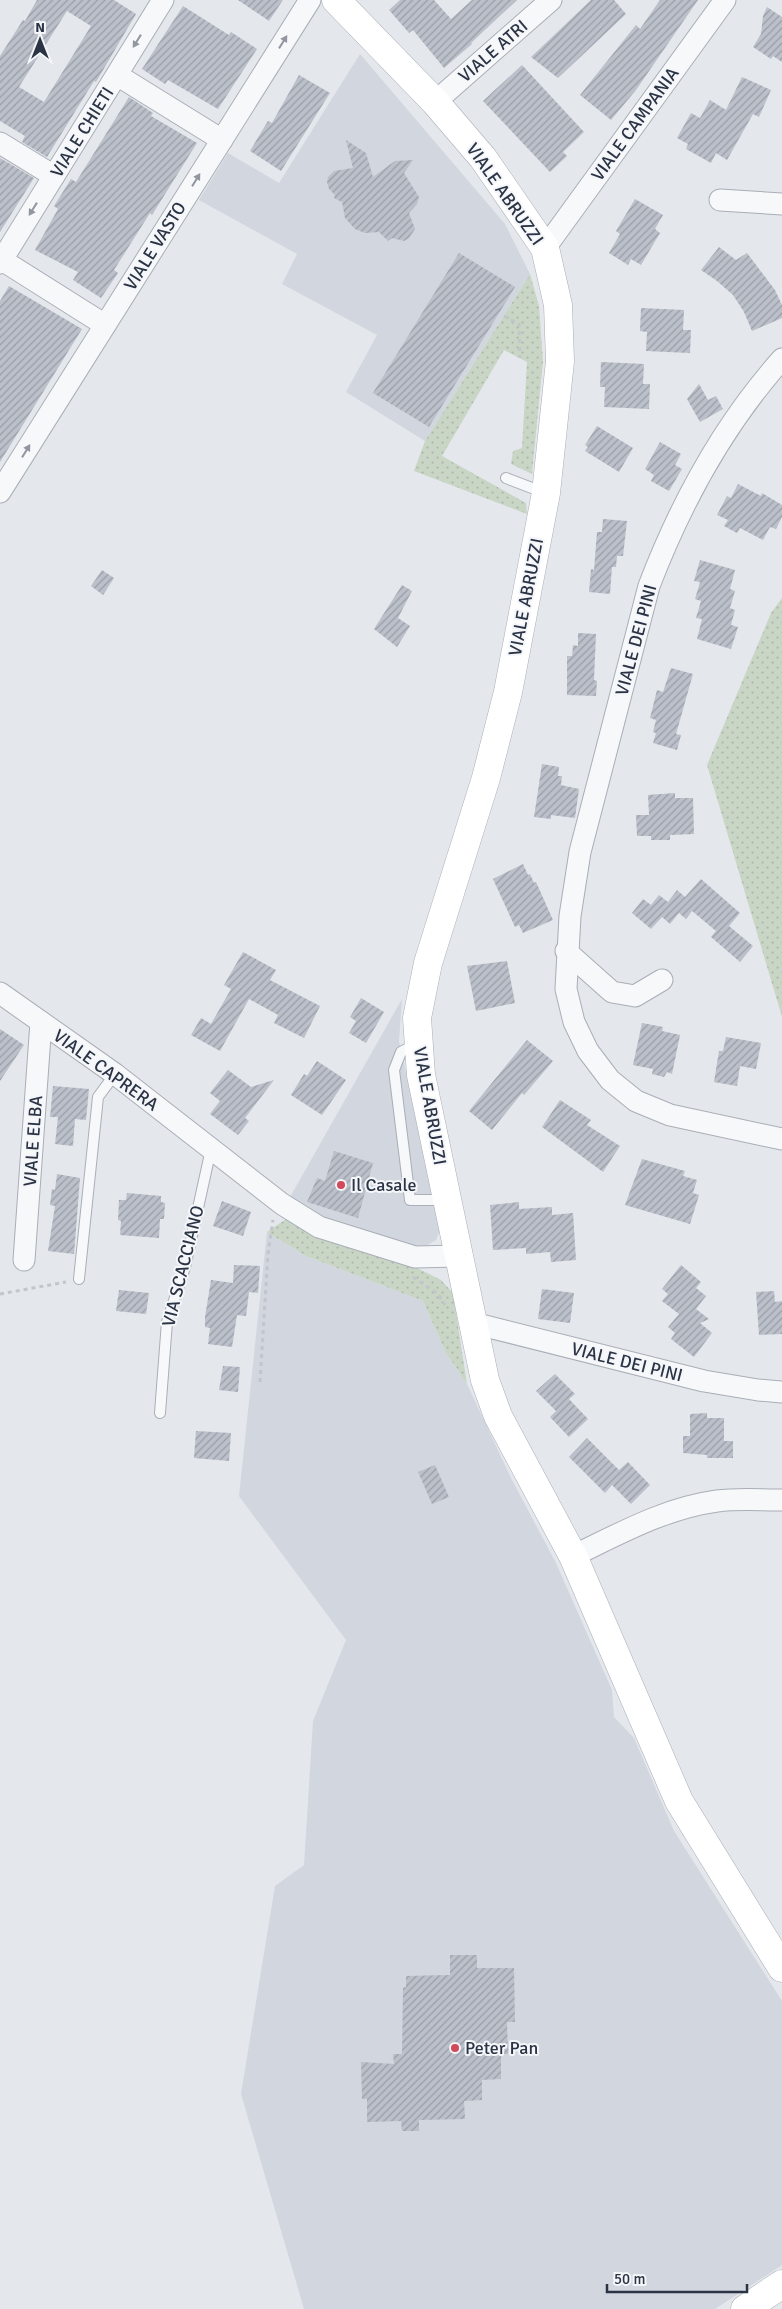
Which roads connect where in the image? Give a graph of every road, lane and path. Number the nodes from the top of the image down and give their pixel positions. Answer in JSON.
{"nodes":[{"id":1,"x":163,"y":0,"type":"edge"},
{"id":2,"x":310,"y":0,"type":"edge"},
{"id":3,"x":551,"y":0,"type":"edge"},
{"id":4,"x":725,"y":0,"type":"edge"},
{"id":5,"x":346,"y":3,"type":"edge"},
{"id":6,"x":117,"y":74,"type":"junction"},
{"id":7,"x":435,"y":102,"type":"junction"},
{"id":8,"x":222,"y":140,"type":"junction"},
{"id":9,"x":0,"y":143,"type":"edge"},
{"id":10,"x":54,"y":176,"type":"junction"},
{"id":11,"x":720,"y":200,"type":"dead end"},
{"id":12,"x":782,"y":204,"type":"edge"},
{"id":13,"x":544,"y":248,"type":"junction"},
{"id":14,"x":1,"y":261,"type":"edge"},
{"id":15,"x":504,"y":316,"type":"dead end"},
{"id":16,"x":105,"y":325,"type":"junction"},
{"id":17,"x":520,"y":358,"type":"dead end"},
{"id":18,"x":782,"y":359,"type":"edge"},
{"id":19,"x":506,"y":478,"type":"dead end"},
{"id":20,"x":0,"y":492,"type":"edge"},
{"id":21,"x":546,"y":493,"type":"junction"},
{"id":22,"x":566,"y":951,"type":"junction"},
{"id":23,"x":662,"y":980,"type":"dead end"},
{"id":24,"x":0,"y":993,"type":"edge"},
{"id":25,"x":41,"y":1022,"type":"junction"},
{"id":26,"x":419,"y":1043,"type":"junction"},
{"id":27,"x":115,"y":1074,"type":"junction"},
{"id":28,"x":782,"y":1139,"type":"edge"},
{"id":29,"x":211,"y":1149,"type":"junction"},
{"id":30,"x":448,"y":1200,"type":"junction"},
{"id":31,"x":279,"y":1208,"type":"junction"},
{"id":32,"x":459,"y":1256,"type":"junction"},
{"id":33,"x":24,"y":1260,"type":"dead end"},
{"id":34,"x":79,"y":1279,"type":"joint"},
{"id":35,"x":0,"y":1294,"type":"edge"},
{"id":36,"x":473,"y":1323,"type":"junction"},
{"id":37,"x":260,"y":1382,"type":"dead end"},
{"id":38,"x":782,"y":1392,"type":"edge"},
{"id":39,"x":160,"y":1413,"type":"dead end"},
{"id":40,"x":782,"y":1500,"type":"edge"},
{"id":41,"x":573,"y":1556,"type":"junction"},
{"id":42,"x":782,"y":1968,"type":"edge"},
{"id":43,"x":782,"y":2284,"type":"edge"},
{"id":44,"x":745,"y":2309,"type":"edge"}],
"edges":[{"from":1,"to":6,"type":"street","name":"VIALE CHIETI","one_way":true},
{"from":8,"to":2,"type":"street","name":"VIALE VASTO","one_way":true},
{"from":3,"to":7,"type":"street","name":"VIALE ATRI"},
{"from":4,"to":13,"type":"street","name":"VIALE CAMPANIA"},
{"from":5,"to":7,"type":"street","name":"VIALE ABRUZZI"},
{"from":6,"to":8,"type":"street"},
{"from":6,"to":10,"type":"street","name":"VIALE CHIETI"},
{"from":7,"to":13,"type":"street","name":"VIALE ABRUZZI"},
{"from":16,"to":8,"type":"street","name":"VIALE VASTO","one_way":true},
{"from":9,"to":10,"type":"street"},
{"from":10,"to":14,"type":"street","name":"VIALE CHIETI","one_way":true},
{"from":11,"to":12,"type":"street"},
{"from":13,"to":21,"type":"street","name":"VIALE ABRUZZI"},
{"from":14,"to":16,"type":"street"},
{"from":15,"to":17,"type":"path"},
{"from":20,"to":16,"type":"street","name":"VIALE VASTO","one_way":true},
{"from":18,"to":22,"type":"street","name":"VIALE DEI PINI"},
{"from":19,"to":21,"type":"lane"},
{"from":21,"to":26,"type":"street","name":"VIALE ABRUZZI"},
{"from":22,"to":23,"type":"street"},
{"from":22,"to":28,"type":"street","name":"VIALE DEI PINI"},
{"from":24,"to":25,"type":"street","name":"VIALE CAPRERA"},
{"from":25,"to":27,"type":"street","name":"VIALE CAPRERA"},
{"from":25,"to":33,"type":"street","name":"VIALE ELBA"},
{"from":26,"to":30,"type":"street","name":"VIALE ABRUZZI"},
{"from":26,"to":30,"type":"lane"},
{"from":27,"to":29,"type":"street","name":"VIALE CAPRERA"},
{"from":27,"to":34,"type":"lane"},
{"from":29,"to":31,"type":"street","name":"VIALE CAPRERA"},
{"from":29,"to":39,"type":"lane","name":"VIA SCACCIANO"},
{"from":30,"to":32,"type":"street","name":"VIALE ABRUZZI"},
{"from":31,"to":32,"type":"street","name":"VIALE CAPRERA"},
{"from":31,"to":37,"type":"path"},
{"from":32,"to":36,"type":"street","name":"VIALE ABRUZZI"},
{"from":34,"to":35,"type":"path"},
{"from":36,"to":38,"type":"street","name":"VIALE DEI PINI"},
{"from":36,"to":41,"type":"street","name":"VIALE ABRUZZI"},
{"from":40,"to":41,"type":"street"},
{"from":41,"to":42,"type":"street","name":"VIALE ABRUZZI"},
{"from":43,"to":44,"type":"street"}]}
